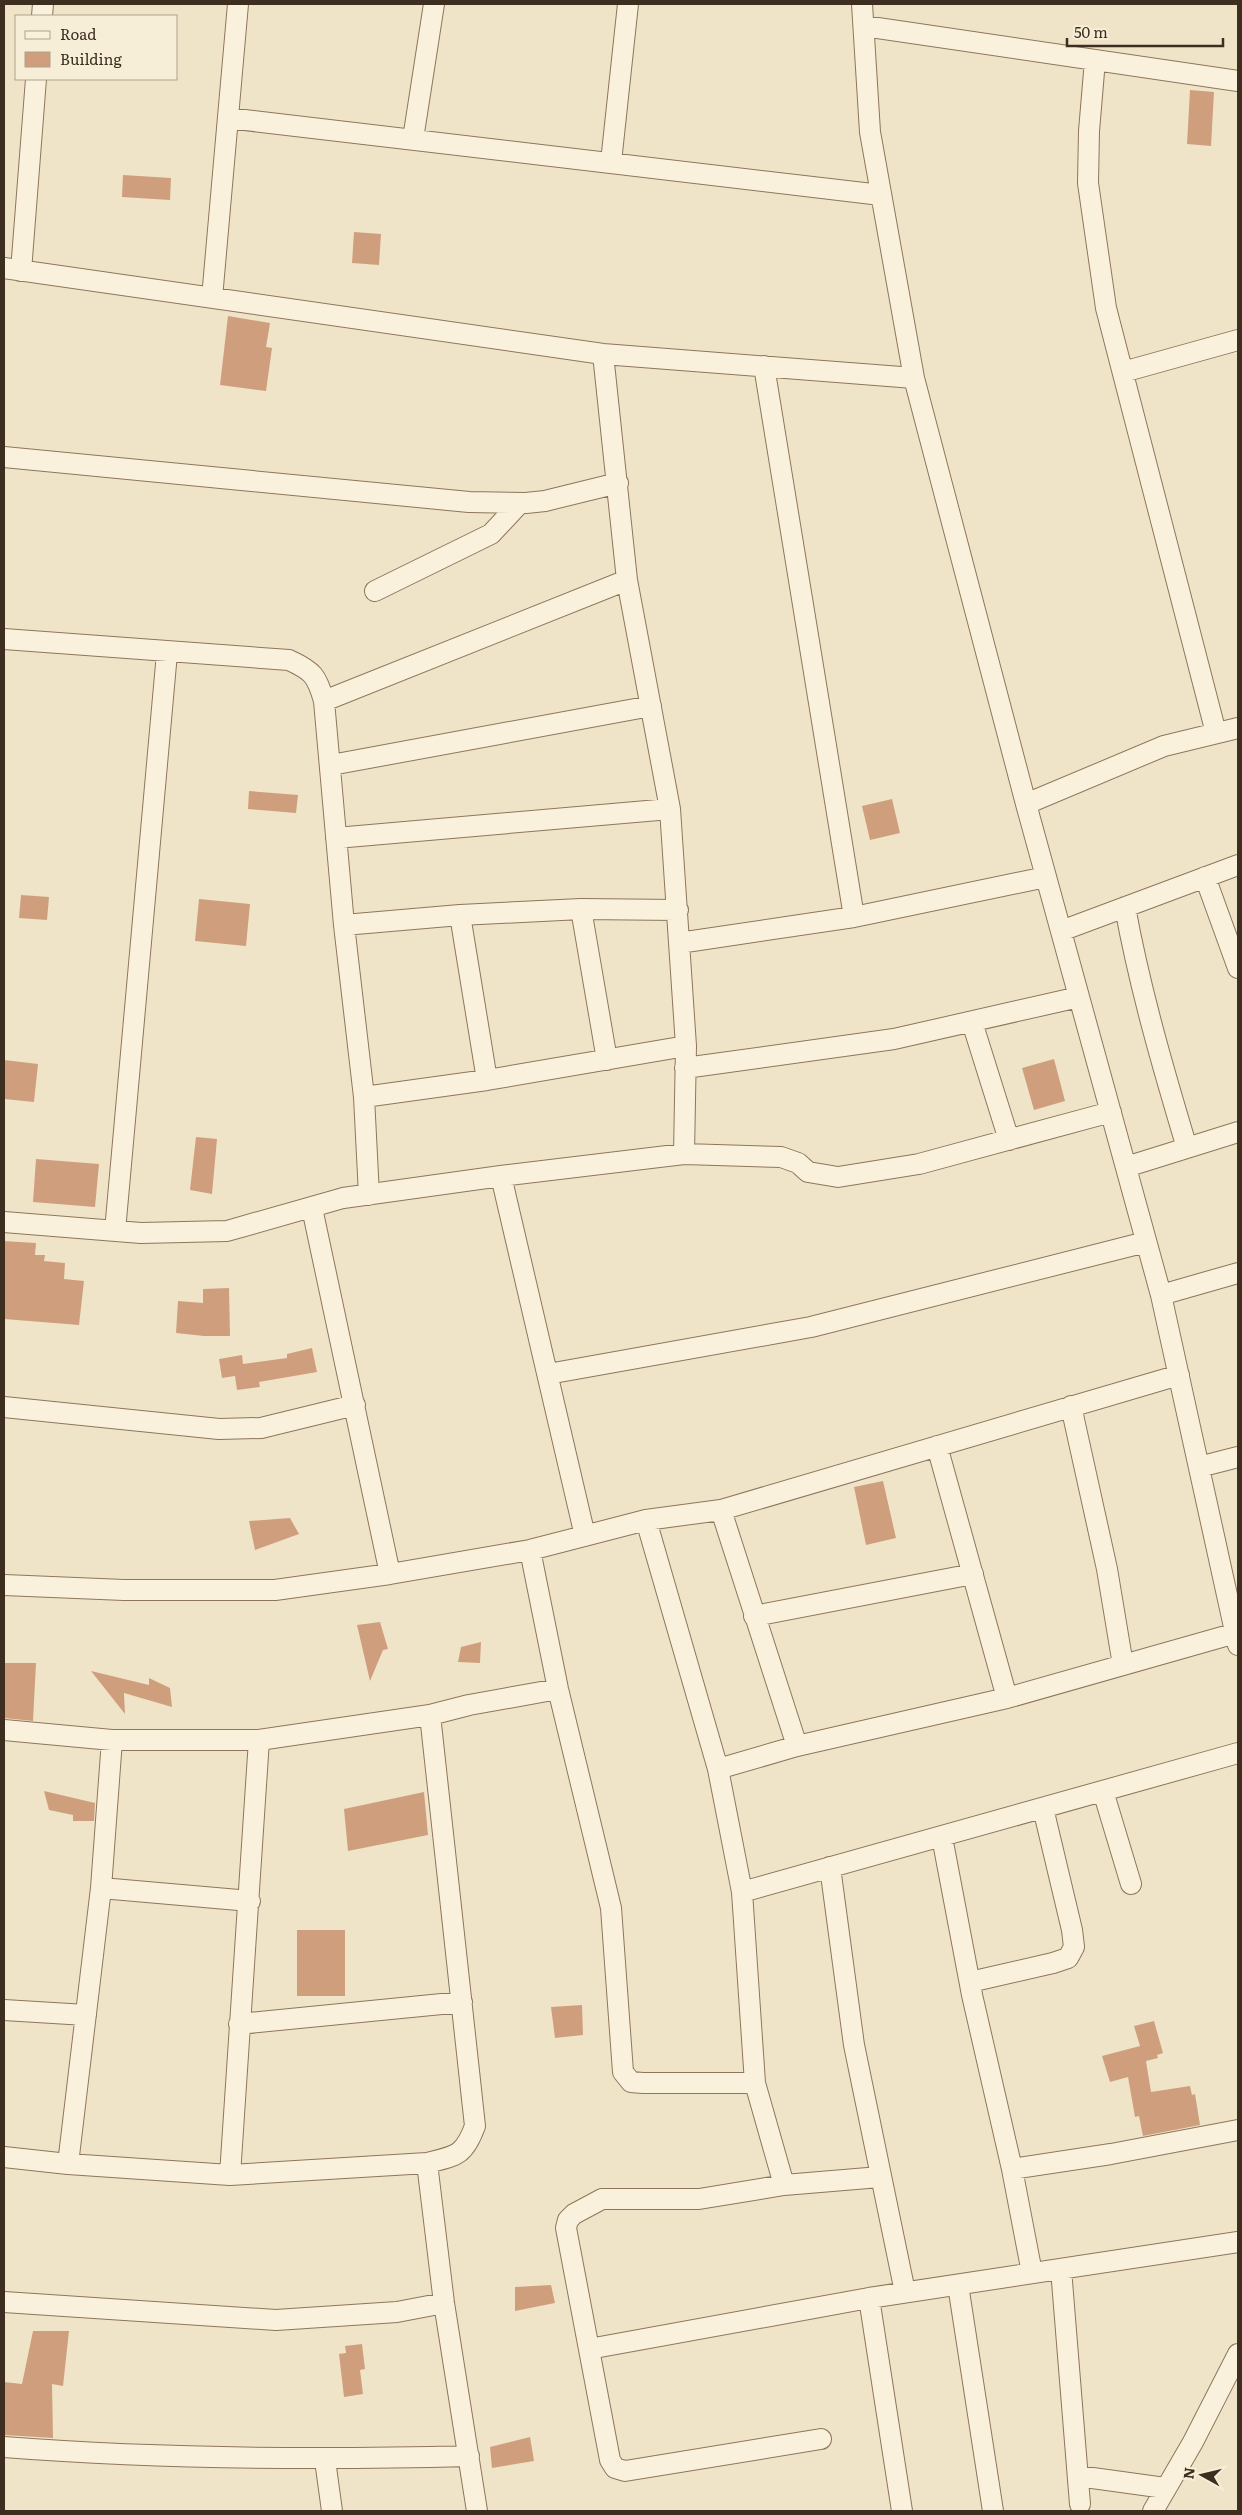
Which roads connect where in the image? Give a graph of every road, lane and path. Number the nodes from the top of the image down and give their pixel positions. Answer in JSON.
{"nodes":[{"id":1,"x":238,"y":4,"type":"edge"},
{"id":2,"x":434,"y":4,"type":"edge"},
{"id":3,"x":628,"y":4,"type":"edge"},
{"id":4,"x":862,"y":4,"type":"edge"},
{"id":5,"x":864,"y":26,"type":"junction"},
{"id":6,"x":1096,"y":60,"type":"junction"},
{"id":7,"x":36,"y":80,"type":"edge"},
{"id":8,"x":1238,"y":81,"type":"edge"},
{"id":9,"x":228,"y":118,"type":"junction"},
{"id":10,"x":413,"y":139,"type":"junction"},
{"id":11,"x":610,"y":162,"type":"junction"},
{"id":12,"x":882,"y":195,"type":"junction"},
{"id":13,"x":12,"y":269,"type":"edge"},
{"id":14,"x":212,"y":298,"type":"junction"},
{"id":15,"x":1238,"y":340,"type":"edge"},
{"id":16,"x":603,"y":354,"type":"junction"},
{"id":17,"x":764,"y":366,"type":"junction"},
{"id":18,"x":1123,"y":372,"type":"junction"},
{"id":19,"x":914,"y":378,"type":"junction"},
{"id":20,"x":4,"y":456,"type":"edge"},
{"id":21,"x":618,"y":483,"type":"junction"},
{"id":22,"x":520,"y":503,"type":"junction"},
{"id":23,"x":627,"y":580,"type":"junction"},
{"id":24,"x":375,"y":591,"type":"dead end"},
{"id":25,"x":4,"y":639,"type":"edge"},
{"id":26,"x":167,"y":653,"type":"junction"},
{"id":27,"x":324,"y":701,"type":"junction"},
{"id":28,"x":651,"y":706,"type":"junction"},
{"id":29,"x":1238,"y":728,"type":"edge"},
{"id":30,"x":1216,"y":733,"type":"junction"},
{"id":31,"x":331,"y":765,"type":"junction"},
{"id":32,"x":1026,"y":804,"type":"junction"},
{"id":33,"x":670,"y":808,"type":"junction"},
{"id":34,"x":336,"y":838,"type":"junction"},
{"id":35,"x":1238,"y":865,"type":"edge"},
{"id":36,"x":1046,"y":877,"type":"junction"},
{"id":37,"x":1205,"y":877,"type":"junction"},
{"id":38,"x":1125,"y":907,"type":"junction"},
{"id":39,"x":580,"y":909,"type":"junction"},
{"id":40,"x":678,"y":910,"type":"junction"},
{"id":41,"x":460,"y":915,"type":"junction"},
{"id":42,"x":854,"y":917,"type":"junction"},
{"id":43,"x":344,"y":925,"type":"junction"},
{"id":44,"x":1061,"y":931,"type":"junction"},
{"id":45,"x":679,"y":943,"type":"junction"},
{"id":46,"x":1238,"y":968,"type":"edge"},
{"id":47,"x":1079,"y":997,"type":"junction"},
{"id":48,"x":972,"y":1022,"type":"junction"},
{"id":49,"x":686,"y":1046,"type":"junction"},
{"id":50,"x":607,"y":1060,"type":"junction"},
{"id":51,"x":685,"y":1068,"type":"junction"},
{"id":52,"x":487,"y":1080,"type":"junction"},
{"id":53,"x":364,"y":1097,"type":"junction"},
{"id":54,"x":1111,"y":1112,"type":"junction"},
{"id":55,"x":1238,"y":1132,"type":"edge"},
{"id":56,"x":1009,"y":1140,"type":"junction"},
{"id":57,"x":1187,"y":1148,"type":"junction"},
{"id":58,"x":684,"y":1154,"type":"junction"},
{"id":59,"x":1126,"y":1167,"type":"junction"},
{"id":60,"x":501,"y":1176,"type":"junction"},
{"id":61,"x":369,"y":1195,"type":"junction"},
{"id":62,"x":312,"y":1208,"type":"junction"},
{"id":63,"x":4,"y":1222,"type":"edge"},
{"id":64,"x":116,"y":1231,"type":"junction"},
{"id":65,"x":1146,"y":1242,"type":"junction"},
{"id":66,"x":1238,"y":1274,"type":"edge"},
{"id":67,"x":1161,"y":1295,"type":"junction"},
{"id":68,"x":548,"y":1374,"type":"junction"},
{"id":69,"x":1179,"y":1375,"type":"junction"},
{"id":70,"x":355,"y":1405,"type":"junction"},
{"id":71,"x":1072,"y":1406,"type":"junction"},
{"id":72,"x":4,"y":1407,"type":"edge"},
{"id":73,"x":938,"y":1446,"type":"junction"},
{"id":74,"x":1238,"y":1457,"type":"edge"},
{"id":75,"x":1199,"y":1467,"type":"junction"},
{"id":76,"x":721,"y":1510,"type":"junction"},
{"id":77,"x":646,"y":1520,"type":"junction"},
{"id":78,"x":585,"y":1536,"type":"junction"},
{"id":79,"x":530,"y":1550,"type":"junction"},
{"id":80,"x":390,"y":1574,"type":"junction"},
{"id":81,"x":973,"y":1574,"type":"junction"},
{"id":82,"x":4,"y":1584,"type":"edge"},
{"id":83,"x":1234,"y":1607,"type":"edge"},
{"id":84,"x":754,"y":1616,"type":"junction"},
{"id":85,"x":1237,"y":1639,"type":"edge"},
{"id":86,"x":1123,"y":1665,"type":"junction"},
{"id":87,"x":558,"y":1689,"type":"junction"},
{"id":88,"x":1007,"y":1698,"type":"junction"},
{"id":89,"x":430,"y":1715,"type":"junction"},
{"id":90,"x":4,"y":1730,"type":"edge"},
{"id":91,"x":112,"y":1740,"type":"junction"},
{"id":92,"x":258,"y":1740,"type":"junction"},
{"id":93,"x":797,"y":1746,"type":"junction"},
{"id":94,"x":1238,"y":1753,"type":"edge"},
{"id":95,"x":718,"y":1769,"type":"junction"},
{"id":96,"x":1103,"y":1791,"type":"junction"},
{"id":97,"x":1043,"y":1808,"type":"junction"},
{"id":98,"x":942,"y":1837,"type":"junction"},
{"id":99,"x":830,"y":1867,"type":"junction"},
{"id":100,"x":1131,"y":1884,"type":"dead end"},
{"id":101,"x":101,"y":1888,"type":"junction"},
{"id":102,"x":742,"y":1892,"type":"junction"},
{"id":103,"x":250,"y":1901,"type":"junction"},
{"id":104,"x":970,"y":1982,"type":"junction"},
{"id":105,"x":462,"y":2002,"type":"junction"},
{"id":106,"x":4,"y":2010,"type":"edge"},
{"id":107,"x":86,"y":2015,"type":"junction"},
{"id":108,"x":239,"y":2024,"type":"junction"},
{"id":109,"x":755,"y":2083,"type":"junction"},
{"id":110,"x":1238,"y":2130,"type":"edge"},
{"id":111,"x":4,"y":2157,"type":"edge"},
{"id":112,"x":427,"y":2163,"type":"junction"},
{"id":113,"x":68,"y":2164,"type":"junction"},
{"id":114,"x":1012,"y":2169,"type":"junction"},
{"id":115,"x":230,"y":2175,"type":"junction"},
{"id":116,"x":880,"y":2177,"type":"junction"},
{"id":117,"x":784,"y":2185,"type":"junction"},
{"id":118,"x":1238,"y":2242,"type":"edge"},
{"id":119,"x":1061,"y":2269,"type":"junction"},
{"id":120,"x":1032,"y":2273,"type":"junction"},
{"id":121,"x":958,"y":2284,"type":"junction"},
{"id":122,"x":905,"y":2292,"type":"junction"},
{"id":123,"x":869,"y":2298,"type":"junction"},
{"id":124,"x":4,"y":2302,"type":"edge"},
{"id":125,"x":444,"y":2303,"type":"junction"},
{"id":126,"x":589,"y":2349,"type":"junction"},
{"id":127,"x":1238,"y":2354,"type":"edge"},
{"id":128,"x":821,"y":2440,"type":"dead end"},
{"id":129,"x":4,"y":2447,"type":"edge"},
{"id":130,"x":469,"y":2456,"type":"junction"},
{"id":131,"x":325,"y":2460,"type":"junction"},
{"id":132,"x":1078,"y":2476,"type":"junction"},
{"id":133,"x":1165,"y":2488,"type":"junction"},
{"id":134,"x":1080,"y":2504,"type":"dead end"},
{"id":135,"x":332,"y":2511,"type":"edge"},
{"id":136,"x":477,"y":2511,"type":"edge"},
{"id":137,"x":902,"y":2511,"type":"edge"},
{"id":138,"x":992,"y":2511,"type":"edge"},
{"id":139,"x":1153,"y":2511,"type":"edge"}],
"edges":[{"from":1,"to":9,"type":"street"},
{"from":2,"to":10,"type":"street"},
{"from":3,"to":11,"type":"street"},
{"from":4,"to":5,"type":"street"},
{"from":5,"to":6,"type":"street"},
{"from":5,"to":12,"type":"street"},
{"from":6,"to":8,"type":"street"},
{"from":6,"to":18,"type":"street"},
{"from":7,"to":13,"type":"street"},
{"from":9,"to":10,"type":"street"},
{"from":9,"to":14,"type":"street"},
{"from":10,"to":11,"type":"street"},
{"from":11,"to":12,"type":"street"},
{"from":12,"to":19,"type":"street"},
{"from":13,"to":14,"type":"street"},
{"from":14,"to":16,"type":"street"},
{"from":15,"to":18,"type":"street"},
{"from":16,"to":17,"type":"street"},
{"from":16,"to":21,"type":"street"},
{"from":17,"to":19,"type":"street"},
{"from":17,"to":42,"type":"street"},
{"from":18,"to":30,"type":"street"},
{"from":19,"to":32,"type":"street"},
{"from":20,"to":22,"type":"street"},
{"from":21,"to":22,"type":"street"},
{"from":21,"to":23,"type":"street"},
{"from":22,"to":24,"type":"street"},
{"from":23,"to":27,"type":"street"},
{"from":23,"to":28,"type":"street"},
{"from":25,"to":26,"type":"street"},
{"from":26,"to":27,"type":"street"},
{"from":26,"to":64,"type":"street"},
{"from":27,"to":31,"type":"street"},
{"from":28,"to":31,"type":"street"},
{"from":28,"to":33,"type":"street"},
{"from":29,"to":30,"type":"street"},
{"from":30,"to":32,"type":"street"},
{"from":31,"to":34,"type":"street"},
{"from":32,"to":36,"type":"street"},
{"from":33,"to":34,"type":"street"},
{"from":33,"to":40,"type":"street"},
{"from":34,"to":43,"type":"street"},
{"from":35,"to":37,"type":"street"},
{"from":36,"to":42,"type":"street"},
{"from":36,"to":44,"type":"street"},
{"from":37,"to":38,"type":"street"},
{"from":37,"to":46,"type":"street"},
{"from":38,"to":44,"type":"street"},
{"from":38,"to":57,"type":"street"},
{"from":39,"to":40,"type":"street"},
{"from":39,"to":41,"type":"street"},
{"from":39,"to":50,"type":"street"},
{"from":40,"to":45,"type":"street"},
{"from":41,"to":43,"type":"street"},
{"from":41,"to":52,"type":"street"},
{"from":42,"to":45,"type":"street"},
{"from":43,"to":53,"type":"street"},
{"from":44,"to":47,"type":"street"},
{"from":45,"to":49,"type":"street"},
{"from":47,"to":48,"type":"street"},
{"from":47,"to":54,"type":"street"},
{"from":48,"to":51,"type":"street"},
{"from":48,"to":56,"type":"street"},
{"from":49,"to":50,"type":"street"},
{"from":49,"to":51,"type":"street"},
{"from":50,"to":52,"type":"street"},
{"from":51,"to":58,"type":"street"},
{"from":52,"to":53,"type":"street"},
{"from":53,"to":61,"type":"street"},
{"from":54,"to":56,"type":"street"},
{"from":54,"to":59,"type":"street"},
{"from":55,"to":57,"type":"street"},
{"from":56,"to":58,"type":"street"},
{"from":57,"to":59,"type":"street"},
{"from":58,"to":60,"type":"street"},
{"from":59,"to":65,"type":"street"},
{"from":60,"to":61,"type":"street"},
{"from":60,"to":68,"type":"street"},
{"from":61,"to":62,"type":"street"},
{"from":62,"to":64,"type":"street"},
{"from":62,"to":70,"type":"street"},
{"from":63,"to":64,"type":"street"},
{"from":65,"to":67,"type":"street"},
{"from":65,"to":68,"type":"street"},
{"from":66,"to":67,"type":"street"},
{"from":67,"to":69,"type":"street"},
{"from":68,"to":78,"type":"street"},
{"from":69,"to":71,"type":"street"},
{"from":69,"to":75,"type":"street"},
{"from":70,"to":72,"type":"street"},
{"from":70,"to":80,"type":"street"},
{"from":71,"to":73,"type":"street"},
{"from":71,"to":86,"type":"street"},
{"from":73,"to":76,"type":"street"},
{"from":73,"to":81,"type":"street"},
{"from":74,"to":75,"type":"street"},
{"from":75,"to":83,"type":"street"},
{"from":76,"to":77,"type":"street"},
{"from":76,"to":84,"type":"street"},
{"from":77,"to":78,"type":"street"},
{"from":77,"to":95,"type":"street"},
{"from":78,"to":79,"type":"street"},
{"from":79,"to":80,"type":"street"},
{"from":79,"to":87,"type":"street"},
{"from":80,"to":82,"type":"street"},
{"from":81,"to":84,"type":"street"},
{"from":81,"to":88,"type":"street"},
{"from":83,"to":85,"type":"street"},
{"from":84,"to":93,"type":"street"},
{"from":85,"to":86,"type":"street"},
{"from":86,"to":88,"type":"street"},
{"from":87,"to":89,"type":"street"},
{"from":87,"to":109,"type":"street"},
{"from":88,"to":93,"type":"street"},
{"from":89,"to":92,"type":"street"},
{"from":89,"to":105,"type":"street"},
{"from":90,"to":91,"type":"street"},
{"from":91,"to":92,"type":"street"},
{"from":91,"to":101,"type":"street"},
{"from":92,"to":103,"type":"street"},
{"from":93,"to":95,"type":"street"},
{"from":94,"to":96,"type":"street"},
{"from":95,"to":102,"type":"street"},
{"from":96,"to":97,"type":"street"},
{"from":96,"to":100,"type":"street"},
{"from":97,"to":98,"type":"street"},
{"from":97,"to":104,"type":"street"},
{"from":98,"to":99,"type":"street"},
{"from":98,"to":104,"type":"street"},
{"from":99,"to":102,"type":"street"},
{"from":99,"to":116,"type":"street"},
{"from":101,"to":103,"type":"street"},
{"from":101,"to":107,"type":"street"},
{"from":102,"to":109,"type":"street"},
{"from":103,"to":108,"type":"street"},
{"from":104,"to":114,"type":"street"},
{"from":105,"to":108,"type":"street"},
{"from":105,"to":112,"type":"street"},
{"from":106,"to":107,"type":"street"},
{"from":107,"to":113,"type":"street"},
{"from":108,"to":115,"type":"street"},
{"from":109,"to":117,"type":"street"},
{"from":110,"to":114,"type":"street"},
{"from":111,"to":113,"type":"street"},
{"from":112,"to":115,"type":"street"},
{"from":112,"to":125,"type":"street"},
{"from":113,"to":115,"type":"street"},
{"from":114,"to":120,"type":"street"},
{"from":116,"to":117,"type":"street"},
{"from":116,"to":122,"type":"street"},
{"from":117,"to":126,"type":"street"},
{"from":118,"to":119,"type":"street"},
{"from":119,"to":120,"type":"street"},
{"from":119,"to":132,"type":"street"},
{"from":120,"to":121,"type":"street"},
{"from":121,"to":122,"type":"street"},
{"from":121,"to":138,"type":"street"},
{"from":122,"to":123,"type":"street"},
{"from":123,"to":126,"type":"street"},
{"from":123,"to":137,"type":"street"},
{"from":124,"to":125,"type":"street"},
{"from":125,"to":130,"type":"street"},
{"from":126,"to":128,"type":"street"},
{"from":127,"to":133,"type":"street"},
{"from":129,"to":131,"type":"street"},
{"from":130,"to":131,"type":"street"},
{"from":130,"to":136,"type":"street"},
{"from":131,"to":135,"type":"street"},
{"from":132,"to":133,"type":"street"},
{"from":132,"to":134,"type":"street"},
{"from":133,"to":139,"type":"street"}]}
